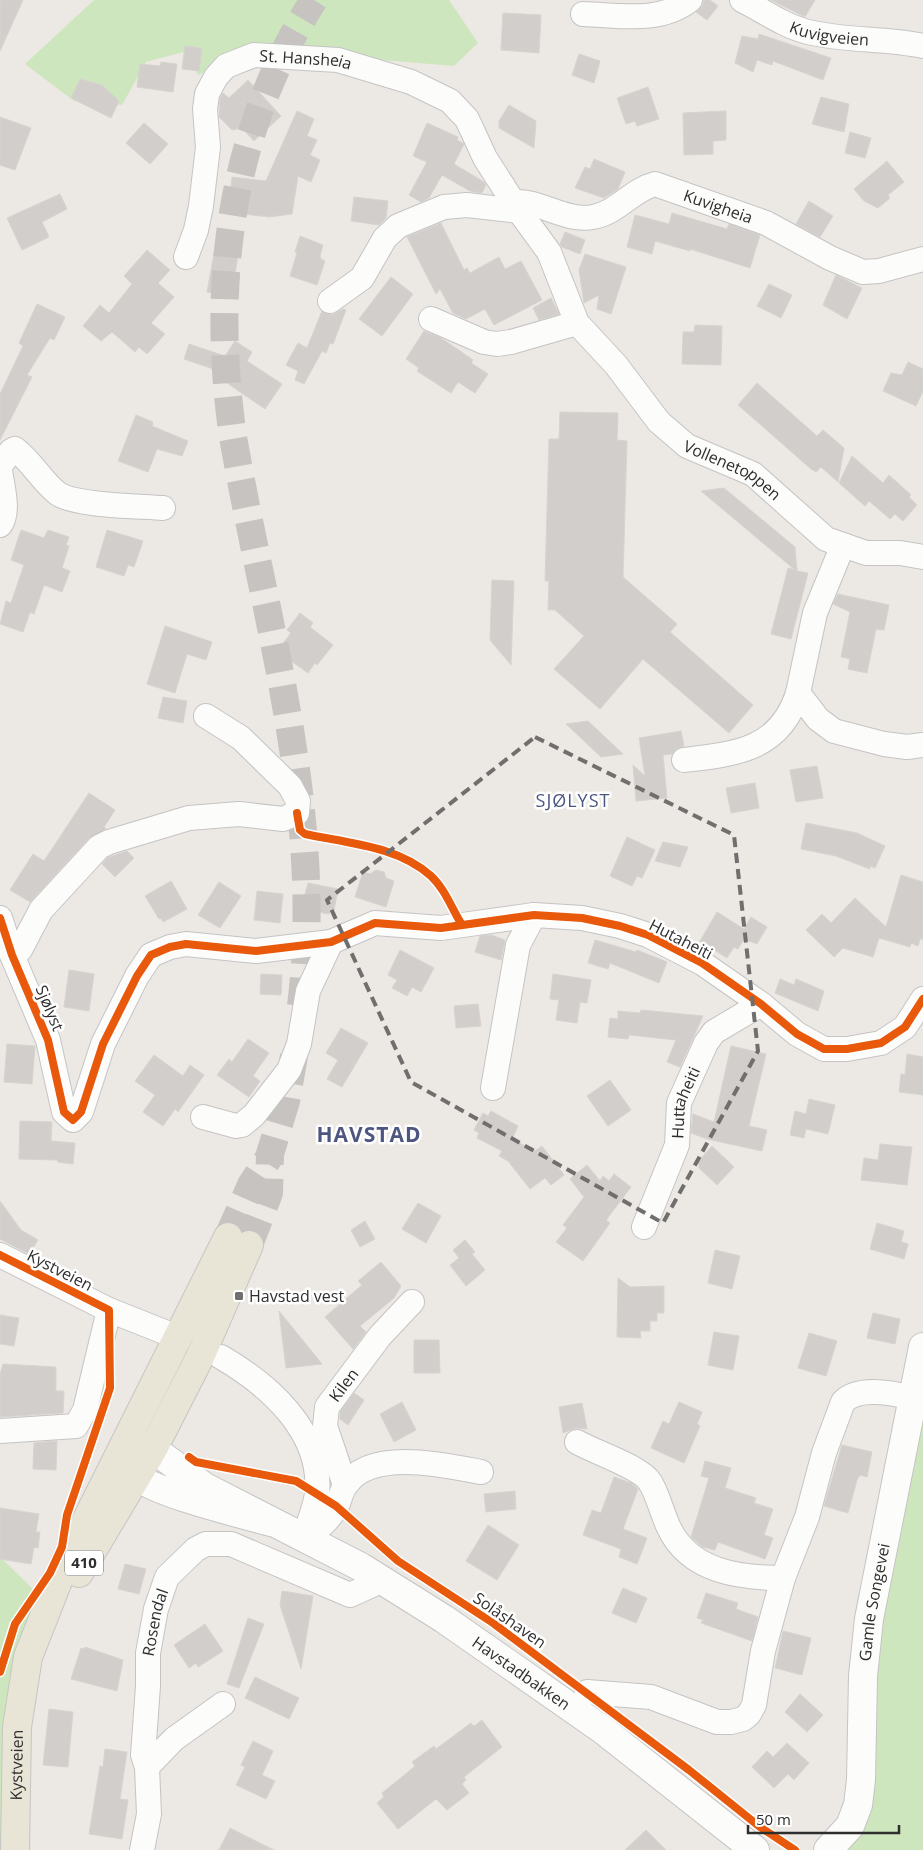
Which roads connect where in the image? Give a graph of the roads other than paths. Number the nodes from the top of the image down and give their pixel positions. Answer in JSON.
{"nodes":[{"id":1,"x":690,"y":0,"type":"edge"},
{"id":2,"x":742,"y":0,"type":"edge"},
{"id":3,"x":583,"y":14,"type":"dead end"},
{"id":4,"x":923,"y":46,"type":"edge"},
{"id":5,"x":516,"y":207,"type":"junction"},
{"id":6,"x":186,"y":257,"type":"dead end"},
{"id":7,"x":923,"y":259,"type":"edge"},
{"id":8,"x":330,"y":301,"type":"dead end"},
{"id":9,"x":431,"y":319,"type":"dead end"},
{"id":10,"x":577,"y":322,"type":"junction"},
{"id":11,"x":631,"y":383,"type":"joint"},
{"id":12,"x":4,"y":463,"type":"edge"},
{"id":13,"x":163,"y":508,"type":"dead end"},
{"id":14,"x":0,"y":526,"type":"edge"},
{"id":15,"x":843,"y":545,"type":"junction"},
{"id":16,"x":923,"y":557,"type":"edge"},
{"id":17,"x":798,"y":693,"type":"junction"},
{"id":18,"x":206,"y":716,"type":"dead end"},
{"id":19,"x":923,"y":744,"type":"edge"},
{"id":20,"x":684,"y":760,"type":"dead end"},
{"id":21,"x":534,"y":915,"type":"junction"},
{"id":22,"x":0,"y":918,"type":"edge"},
{"id":23,"x":331,"y":942,"type":"junction"},
{"id":24,"x":12,"y":955,"type":"junction"},
{"id":25,"x":923,"y":999,"type":"edge"},
{"id":26,"x":760,"y":1004,"type":"junction"},
{"id":27,"x":493,"y":1088,"type":"dead end"},
{"id":28,"x":64,"y":1112,"type":"joint"},
{"id":29,"x":203,"y":1117,"type":"dead end"},
{"id":30,"x":644,"y":1227,"type":"dead end"},
{"id":31,"x":0,"y":1255,"type":"edge"},
{"id":32,"x":412,"y":1302,"type":"dead end"},
{"id":33,"x":109,"y":1310,"type":"junction"},
{"id":34,"x":172,"y":1335,"type":"dead end"},
{"id":35,"x":923,"y":1347,"type":"edge"},
{"id":36,"x":221,"y":1357,"type":"dead end"},
{"id":37,"x":912,"y":1398,"type":"junction"},
{"id":38,"x":0,"y":1431,"type":"edge"},
{"id":39,"x":577,"y":1442,"type":"dead end"},
{"id":40,"x":153,"y":1449,"type":"junction"},
{"id":41,"x":122,"y":1452,"type":"junction"},
{"id":42,"x":481,"y":1472,"type":"dead end"},
{"id":43,"x":136,"y":1476,"type":"junction"},
{"id":44,"x":345,"y":1485,"type":"junction"},
{"id":45,"x":271,"y":1522,"type":"junction"},
{"id":46,"x":304,"y":1538,"type":"junction"},
{"id":47,"x":783,"y":1578,"type":"junction"},
{"id":48,"x":383,"y":1580,"type":"junction"},
{"id":49,"x":25,"y":1682,"type":"junction"},
{"id":50,"x":587,"y":1692,"type":"dead end"},
{"id":51,"x":223,"y":1704,"type":"dead end"},
{"id":52,"x":147,"y":1767,"type":"junction"},
{"id":53,"x":749,"y":1848,"type":"edge"},
{"id":54,"x":15,"y":1850,"type":"edge"},
{"id":55,"x":142,"y":1850,"type":"edge"},
{"id":56,"x":828,"y":1850,"type":"edge"}],
"edges":[{"from":1,"to":3,"type":"street"},
{"from":2,"to":4,"type":"street","name":"Kuvigveien"},
{"from":5,"to":6,"type":"street","name":"St. Hansheia"},
{"from":5,"to":7,"type":"street","name":"Kuvigheia"},
{"from":5,"to":8,"type":"street"},
{"from":5,"to":10,"type":"street","name":"St. Hansheia"},
{"from":9,"to":10,"type":"street"},
{"from":10,"to":11,"type":"street","name":"St. Hansheia"},
{"from":11,"to":15,"type":"street","name":"Vollenetoppen"},
{"from":12,"to":13,"type":"street"},
{"from":12,"to":14,"type":"street"},
{"from":15,"to":16,"type":"street","name":"Vollenetoppen"},
{"from":15,"to":17,"type":"street"},
{"from":17,"to":19,"type":"street"},
{"from":17,"to":20,"type":"street"},
{"from":18,"to":24,"type":"street"},
{"from":21,"to":23,"type":"street","name":"Hutaheiti"},
{"from":21,"to":26,"type":"street","name":"Hutaheiti"},
{"from":21,"to":27,"type":"street"},
{"from":22,"to":24,"type":"street","name":"Sjølyst"},
{"from":23,"to":28,"type":"street","name":"Hutaheiti"},
{"from":23,"to":29,"type":"street"},
{"from":24,"to":28,"type":"street","name":"Sjølyst"},
{"from":25,"to":26,"type":"street","name":"Hutaheiti"},
{"from":26,"to":30,"type":"street","name":"Huttaheiti"},
{"from":31,"to":33,"type":"street","name":"Kystveien"},
{"from":32,"to":44,"type":"street","name":"Kilen"},
{"from":33,"to":34,"type":"street","name":"Kystveien"},
{"from":33,"to":38,"type":"street"},
{"from":35,"to":37,"type":"main road","name":"Gamle Songevei"},
{"from":36,"to":46,"type":"street"},
{"from":37,"to":47,"type":"street"},
{"from":37,"to":56,"type":"main road","name":"Gamle Songevei"},
{"from":39,"to":47,"type":"street"},
{"from":40,"to":41,"type":"main road"},
{"from":40,"to":41,"type":"main road","name":"Kystveien","number":"410"},
{"from":40,"to":43,"type":"main road","name":"Kystveien","number":"410"},
{"from":40,"to":45,"type":"main road","name":"Havstadbakken"},
{"from":41,"to":43,"type":"main road"},
{"from":41,"to":49,"type":"main road","name":"Kystveien","number":"410"},
{"from":42,"to":44,"type":"street"},
{"from":43,"to":45,"type":"main road","name":"Havstadbakken"},
{"from":43,"to":49,"type":"main road","name":"Kystveien","number":"410"},
{"from":44,"to":46,"type":"street"},
{"from":45,"to":46,"type":"main road","name":"Havstadbakken"},
{"from":46,"to":48,"type":"main road","name":"Havstadbakken"},
{"from":47,"to":50,"type":"street"},
{"from":48,"to":52,"type":"street","name":"Rosendal"},
{"from":48,"to":53,"type":"main road","name":"Havstadbakken"},
{"from":49,"to":54,"type":"main road","name":"Kystveien","number":"410"},
{"from":51,"to":52,"type":"street"},
{"from":52,"to":55,"type":"street","name":"Rosendal"}]}
